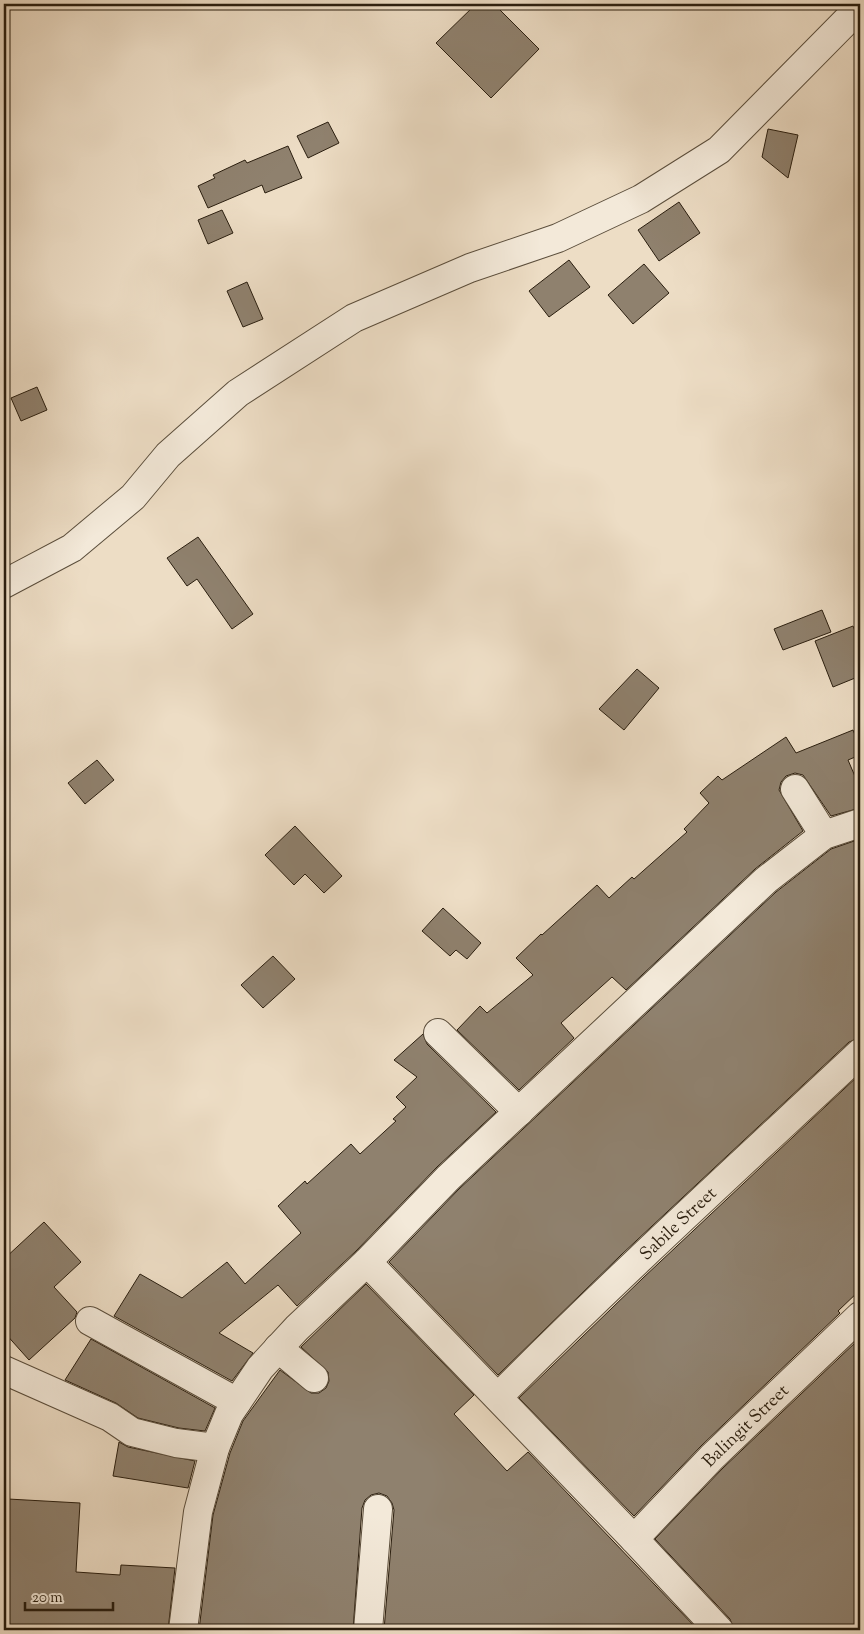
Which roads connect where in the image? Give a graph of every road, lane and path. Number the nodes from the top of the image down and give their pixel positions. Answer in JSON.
{"nodes":[{"id":1,"x":860,"y":8,"type":"edge"},
{"id":2,"x":4,"y":584,"type":"edge"},
{"id":3,"x":795,"y":789,"type":"dead end"},
{"id":4,"x":860,"y":823,"type":"edge"},
{"id":5,"x":824,"y":835,"type":"junction"},
{"id":6,"x":438,"y":1033,"type":"dead end"},
{"id":7,"x":860,"y":1053,"type":"edge"},
{"id":8,"x":518,"y":1112,"type":"junction"},
{"id":9,"x":368,"y":1262,"type":"junction"},
{"id":10,"x":860,"y":1316,"type":"edge"},
{"id":11,"x":90,"y":1321,"type":"dead end"},
{"id":12,"x":278,"y":1348,"type":"junction"},
{"id":13,"x":4,"y":1370,"type":"edge"},
{"id":14,"x":314,"y":1378,"type":"dead end"},
{"id":15,"x":498,"y":1397,"type":"junction"},
{"id":16,"x":237,"y":1402,"type":"junction"},
{"id":17,"x":215,"y":1448,"type":"junction"},
{"id":18,"x":378,"y":1510,"type":"dead end"},
{"id":19,"x":634,"y":1539,"type":"junction"},
{"id":20,"x":182,"y":1630,"type":"edge"},
{"id":21,"x":368,"y":1630,"type":"edge"},
{"id":22,"x":719,"y":1630,"type":"edge"}],
"edges":[{"from":1,"to":2,"type":"street"},
{"from":3,"to":5,"type":"street"},
{"from":4,"to":5,"type":"street"},
{"from":5,"to":8,"type":"street"},
{"from":6,"to":8,"type":"street"},
{"from":7,"to":15,"type":"street","name":"Sabile Street"},
{"from":8,"to":9,"type":"street"},
{"from":9,"to":12,"type":"street"},
{"from":9,"to":15,"type":"street"},
{"from":10,"to":19,"type":"street","name":"Balingit Street"},
{"from":11,"to":16,"type":"street"},
{"from":12,"to":14,"type":"street"},
{"from":12,"to":16,"type":"street"},
{"from":13,"to":17,"type":"street"},
{"from":15,"to":19,"type":"street"},
{"from":16,"to":17,"type":"street"},
{"from":17,"to":20,"type":"street"},
{"from":18,"to":21,"type":"street"},
{"from":19,"to":22,"type":"street"}]}
